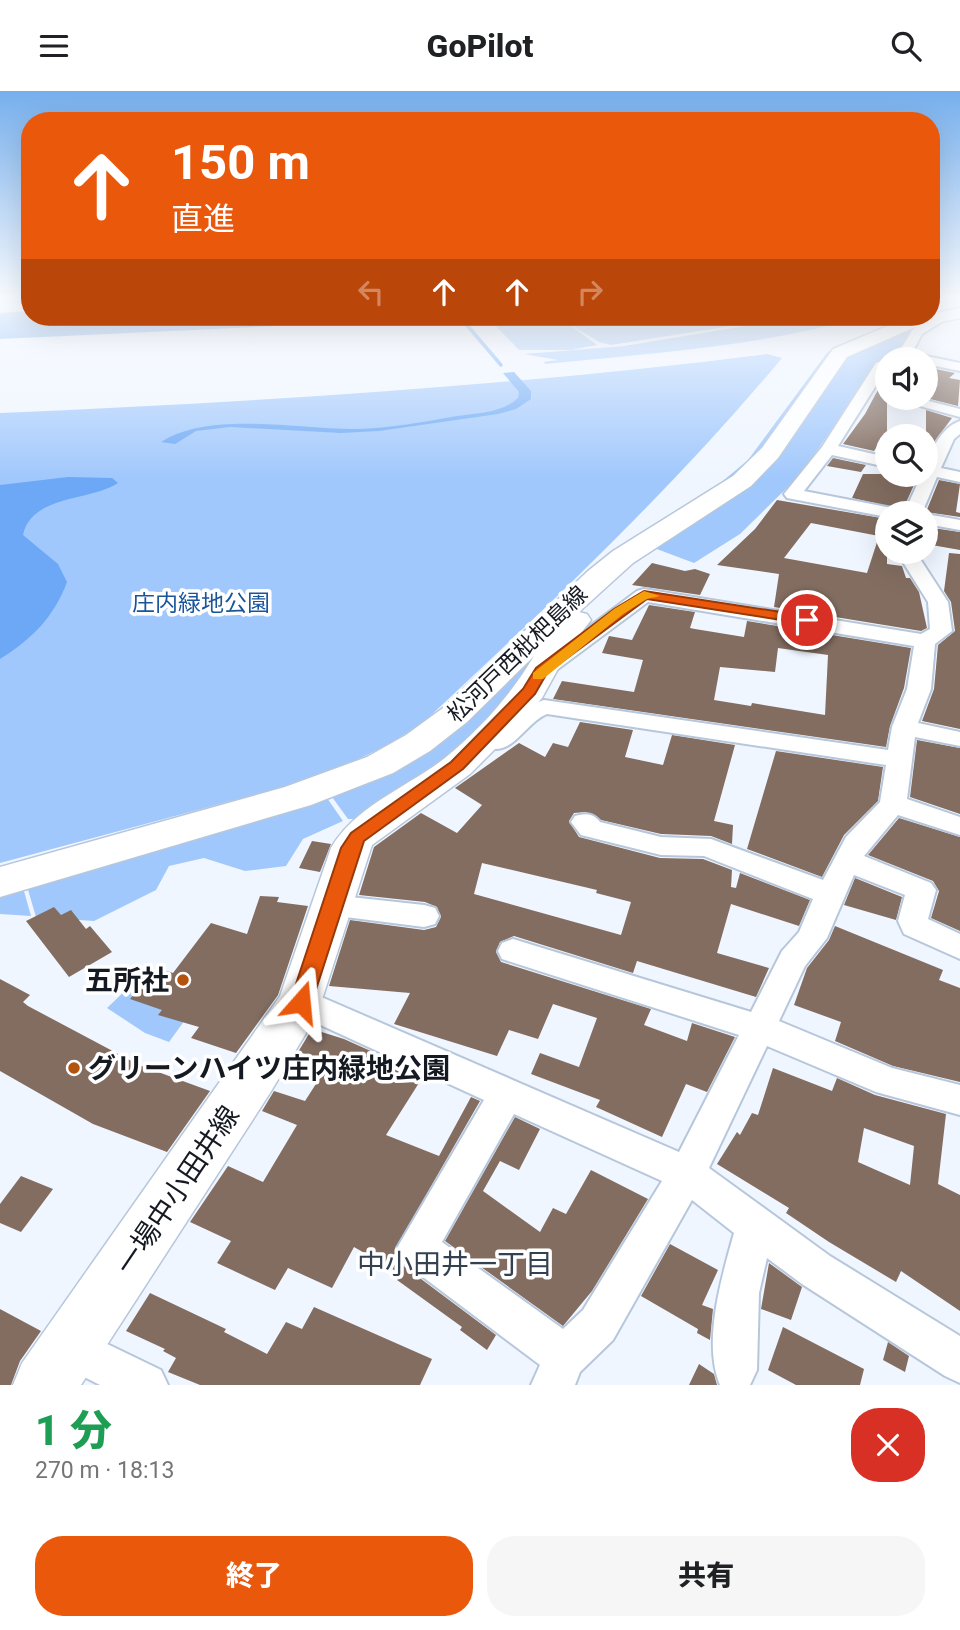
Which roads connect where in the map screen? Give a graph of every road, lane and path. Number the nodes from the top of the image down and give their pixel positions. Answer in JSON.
{"nodes":[{"id":1,"x":837,"y":357,"type":"edge"},
{"id":2,"x":938,"y":362,"type":"edge"},
{"id":3,"x":960,"y":367,"type":"edge"},
{"id":4,"x":875,"y":377,"type":"edge"},
{"id":5,"x":867,"y":391,"type":"junction"},
{"id":6,"x":875,"y":393,"type":"edge"},
{"id":7,"x":938,"y":408,"type":"edge"},
{"id":8,"x":960,"y":413,"type":"edge"},
{"id":9,"x":960,"y":426,"type":"edge"},
{"id":10,"x":828,"y":449,"type":"junction"},
{"id":11,"x":938,"y":453,"type":"edge"},
{"id":12,"x":875,"y":459,"type":"edge"},
{"id":13,"x":938,"y":472,"type":"edge"},
{"id":14,"x":960,"y":477,"type":"edge"},
{"id":15,"x":875,"y":510,"type":"edge"},
{"id":16,"x":938,"y":521,"type":"edge"},
{"id":17,"x":960,"y":526,"type":"edge"},
{"id":18,"x":913,"y":564,"type":"edge"},
{"id":19,"x":578,"y":595,"type":"junction"},
{"id":20,"x":925,"y":641,"type":"junction"},
{"id":21,"x":541,"y":671,"type":"junction"},
{"id":22,"x":904,"y":727,"type":"junction"},
{"id":23,"x":960,"y":739,"type":"edge"},
{"id":24,"x":899,"y":759,"type":"junction"},
{"id":25,"x":457,"y":766,"type":"junction"},
{"id":26,"x":893,"y":804,"type":"junction"},
{"id":27,"x":585,"y":822,"type":"dead end"},
{"id":28,"x":960,"y":826,"type":"edge"},
{"id":29,"x":848,"y":861,"type":"junction"},
{"id":30,"x":0,"y":882,"type":"edge"},
{"id":31,"x":830,"y":894,"type":"junction"},
{"id":32,"x":332,"y":905,"type":"junction"},
{"id":33,"x":424,"y":916,"type":"dead end"},
{"id":34,"x":960,"y":947,"type":"edge"},
{"id":35,"x":513,"y":951,"type":"dead end"},
{"id":36,"x":301,"y":1002,"type":"junction"},
{"id":37,"x":760,"y":1028,"type":"junction"},
{"id":38,"x":507,"y":1094,"type":"junction"},
{"id":39,"x":960,"y":1100,"type":"edge"},
{"id":40,"x":687,"y":1174,"type":"junction"},
{"id":41,"x":756,"y":1225,"type":"junction"},
{"id":42,"x":69,"y":1347,"type":"junction"},
{"id":43,"x":960,"y":1361,"type":"edge"},
{"id":44,"x":735,"y":1370,"type":"dead end"},
{"id":45,"x":559,"y":1371,"type":"edge"},
{"id":46,"x":44,"y":1385,"type":"edge"},
{"id":47,"x":146,"y":1385,"type":"edge"}],
"edges":[{"from":1,"to":19,"type":"main road","name":"松河戸西枇杷島線"},
{"from":2,"to":3,"type":"street"},
{"from":4,"to":5,"type":"street"},
{"from":5,"to":6,"type":"street"},
{"from":5,"to":10,"type":"street"},
{"from":7,"to":8,"type":"street"},
{"from":9,"to":11,"type":"street"},
{"from":10,"to":12,"type":"street"},
{"from":10,"to":15,"type":"street"},
{"from":13,"to":14,"type":"street"},
{"from":16,"to":17,"type":"street"},
{"from":18,"to":20,"type":"street"},
{"from":19,"to":21,"type":"main road","name":"一場中小田井線"},
{"from":19,"to":30,"type":"main road","name":"松河戸西枇杷島線"},
{"from":20,"to":21,"type":"street"},
{"from":20,"to":22,"type":"street"},
{"from":21,"to":25,"type":"main road","name":"一場中小田井線"},
{"from":22,"to":23,"type":"street"},
{"from":22,"to":24,"type":"street"},
{"from":24,"to":25,"type":"street"},
{"from":24,"to":26,"type":"street"},
{"from":25,"to":32,"type":"main road","name":"一場中小田井線"},
{"from":26,"to":28,"type":"street"},
{"from":26,"to":29,"type":"street"},
{"from":27,"to":31,"type":"street"},
{"from":29,"to":31,"type":"street"},
{"from":29,"to":34,"type":"street"},
{"from":31,"to":37,"type":"street"},
{"from":32,"to":33,"type":"street"},
{"from":32,"to":36,"type":"main road","name":"一場中小田井線"},
{"from":35,"to":37,"type":"street"},
{"from":36,"to":38,"type":"street"},
{"from":36,"to":42,"type":"main road","name":"一場中小田井線"},
{"from":37,"to":39,"type":"street"},
{"from":37,"to":40,"type":"street"},
{"from":38,"to":40,"type":"street"},
{"from":38,"to":45,"type":"street"},
{"from":40,"to":41,"type":"street"},
{"from":40,"to":45,"type":"street"},
{"from":41,"to":43,"type":"street"},
{"from":41,"to":44,"type":"street"},
{"from":42,"to":46,"type":"main road","name":"一場中小田井線"},
{"from":42,"to":47,"type":"street"}]}
